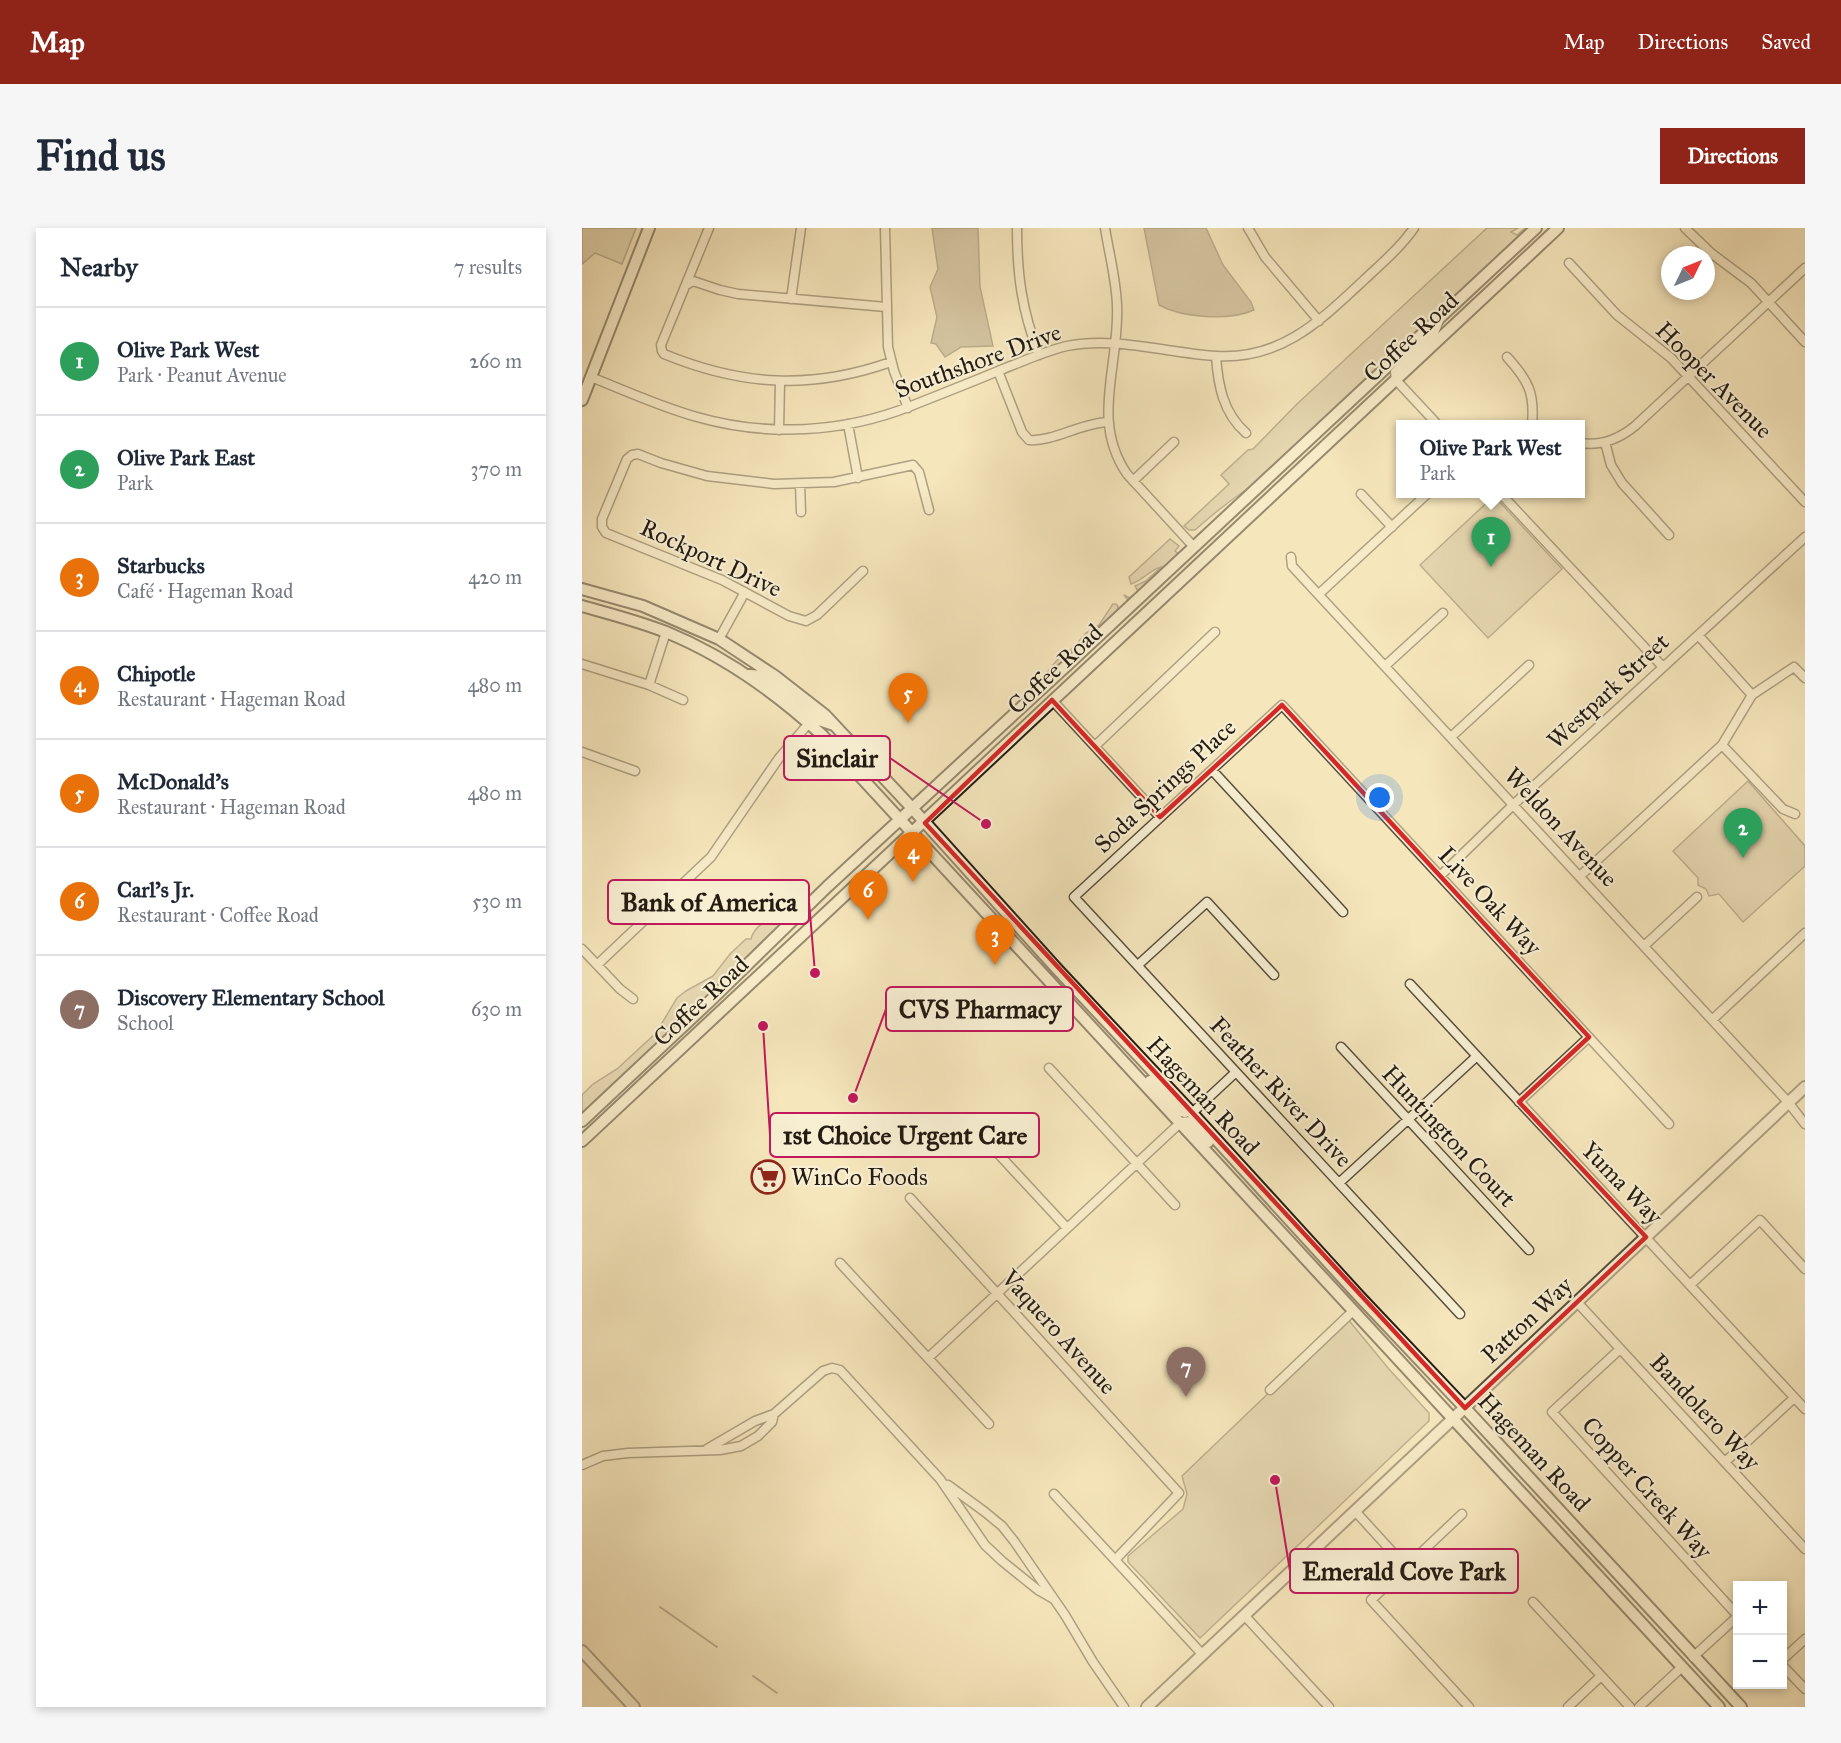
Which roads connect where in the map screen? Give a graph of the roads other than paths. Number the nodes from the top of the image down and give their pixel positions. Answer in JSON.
{"nodes":[{"id":1,"x":649,"y":228,"type":"edge"},
{"id":2,"x":709,"y":228,"type":"edge"},
{"id":3,"x":801,"y":228,"type":"edge"},
{"id":4,"x":885,"y":228,"type":"edge"},
{"id":5,"x":1017,"y":228,"type":"edge"},
{"id":6,"x":1105,"y":228,"type":"edge"},
{"id":7,"x":1248,"y":228,"type":"edge"},
{"id":8,"x":1414,"y":228,"type":"edge"},
{"id":9,"x":1536,"y":228,"type":"edge"},
{"id":10,"x":1558,"y":228,"type":"edge"},
{"id":11,"x":1685,"y":228,"type":"edge"},
{"id":12,"x":1569,"y":262,"type":"dead end"},
{"id":13,"x":1805,"y":268,"type":"edge"},
{"id":14,"x":685,"y":286,"type":"junction"},
{"id":15,"x":791,"y":299,"type":"junction"},
{"id":16,"x":1768,"y":302,"type":"junction"},
{"id":17,"x":886,"y":307,"type":"junction"},
{"id":18,"x":1440,"y":318,"type":"junction"},
{"id":19,"x":1319,"y":321,"type":"junction"},
{"id":20,"x":1805,"y":342,"type":"edge"},
{"id":21,"x":1114,"y":345,"type":"junction"},
{"id":22,"x":1039,"y":355,"type":"junction"},
{"id":23,"x":1216,"y":356,"type":"junction"},
{"id":24,"x":1507,"y":357,"type":"dead end"},
{"id":25,"x":891,"y":362,"type":"junction"},
{"id":26,"x":998,"y":371,"type":"junction"},
{"id":27,"x":1689,"y":376,"type":"junction"},
{"id":28,"x":591,"y":377,"type":"junction"},
{"id":29,"x":1396,"y":380,"type":"junction"},
{"id":30,"x":780,"y":382,"type":"junction"},
{"id":31,"x":582,"y":399,"type":"edge"},
{"id":32,"x":908,"y":408,"type":"junction"},
{"id":33,"x":1433,"y":420,"type":"edge"},
{"id":34,"x":1533,"y":420,"type":"edge"},
{"id":35,"x":1108,"y":422,"type":"junction"},
{"id":36,"x":848,"y":424,"type":"junction"},
{"id":37,"x":779,"y":430,"type":"junction"},
{"id":38,"x":1246,"y":433,"type":"dead end"},
{"id":39,"x":1174,"y":442,"type":"dead end"},
{"id":40,"x":1605,"y":442,"type":"junction"},
{"id":41,"x":1585,"y":443,"type":"edge"},
{"id":42,"x":858,"y":478,"type":"junction"},
{"id":43,"x":1133,"y":481,"type":"junction"},
{"id":44,"x":800,"y":484,"type":"junction"},
{"id":45,"x":1361,"y":494,"type":"dead end"},
{"id":46,"x":1423,"y":498,"type":"edge"},
{"id":47,"x":1505,"y":498,"type":"edge"},
{"id":48,"x":1805,"y":502,"type":"edge"},
{"id":49,"x":929,"y":510,"type":"dead end"},
{"id":50,"x":801,"y":512,"type":"dead end"},
{"id":51,"x":1392,"y":527,"type":"junction"},
{"id":52,"x":1669,"y":535,"type":"dead end"},
{"id":53,"x":1805,"y":537,"type":"edge"},
{"id":54,"x":1194,"y":547,"type":"junction"},
{"id":55,"x":1291,"y":557,"type":"dead end"},
{"id":56,"x":863,"y":571,"type":"dead end"},
{"id":57,"x":582,"y":589,"type":"edge"},
{"id":58,"x":745,"y":592,"type":"junction"},
{"id":59,"x":1318,"y":594,"type":"junction"},
{"id":60,"x":582,"y":606,"type":"edge"},
{"id":61,"x":1128,"y":608,"type":"junction"},
{"id":62,"x":1443,"y":613,"type":"dead end"},
{"id":63,"x":666,"y":632,"type":"junction"},
{"id":64,"x":1215,"y":632,"type":"dead end"},
{"id":65,"x":1698,"y":635,"type":"junction"},
{"id":66,"x":719,"y":639,"type":"junction"},
{"id":67,"x":582,"y":664,"type":"edge"},
{"id":68,"x":1529,"y":665,"type":"dead end"},
{"id":69,"x":1385,"y":666,"type":"junction"},
{"id":70,"x":1663,"y":667,"type":"junction"},
{"id":71,"x":1084,"y":670,"type":"junction"},
{"id":72,"x":748,"y":675,"type":"junction"},
{"id":73,"x":1805,"y":678,"type":"edge"},
{"id":74,"x":649,"y":685,"type":"junction"},
{"id":75,"x":1752,"y":695,"type":"junction"},
{"id":76,"x":683,"y":700,"type":"dead end"},
{"id":77,"x":1052,"y":700,"type":"junction"},
{"id":78,"x":1282,"y":705,"type":"joint"},
{"id":79,"x":809,"y":723,"type":"junction"},
{"id":80,"x":835,"y":725,"type":"junction"},
{"id":81,"x":1451,"y":737,"type":"junction"},
{"id":82,"x":1722,"y":745,"type":"junction"},
{"id":83,"x":1095,"y":746,"type":"junction"},
{"id":84,"x":582,"y":752,"type":"edge"},
{"id":85,"x":1212,"y":770,"type":"junction"},
{"id":86,"x":635,"y":771,"type":"dead end"},
{"id":87,"x":1513,"y":805,"type":"junction"},
{"id":88,"x":912,"y":808,"type":"junction"},
{"id":89,"x":1795,"y":814,"type":"dead end"},
{"id":90,"x":1160,"y":817,"type":"junction"},
{"id":91,"x":899,"y":820,"type":"junction"},
{"id":92,"x":925,"y":823,"type":"junction"},
{"id":93,"x":912,"y":834,"type":"junction"},
{"id":94,"x":1440,"y":876,"type":"junction"},
{"id":95,"x":1580,"y":876,"type":"junction"},
{"id":96,"x":1074,"y":897,"type":"joint"},
{"id":97,"x":1696,"y":897,"type":"dead end"},
{"id":98,"x":1343,"y":912,"type":"dead end"},
{"id":99,"x":997,"y":926,"type":"junction"},
{"id":100,"x":1805,"y":933,"type":"edge"},
{"id":101,"x":1644,"y":946,"type":"junction"},
{"id":102,"x":582,"y":949,"type":"edge"},
{"id":103,"x":597,"y":965,"type":"junction"},
{"id":104,"x":1138,"y":965,"type":"junction"},
{"id":105,"x":1057,"y":969,"type":"junction"},
{"id":106,"x":1274,"y":975,"type":"dead end"},
{"id":107,"x":1410,"y":984,"type":"dead end"},
{"id":108,"x":633,"y":999,"type":"dead end"},
{"id":109,"x":1712,"y":1020,"type":"junction"},
{"id":110,"x":1589,"y":1037,"type":"junction"},
{"id":111,"x":1341,"y":1047,"type":"dead end"},
{"id":112,"x":1477,"y":1056,"type":"junction"},
{"id":113,"x":1128,"y":1065,"type":"junction"},
{"id":114,"x":1049,"y":1068,"type":"dead end"},
{"id":115,"x":1236,"y":1072,"type":"junction"},
{"id":116,"x":1805,"y":1087,"type":"edge"},
{"id":117,"x":1519,"y":1102,"type":"junction"},
{"id":118,"x":1788,"y":1102,"type":"junction"},
{"id":119,"x":1192,"y":1113,"type":"junction"},
{"id":120,"x":582,"y":1120,"type":"edge"},
{"id":121,"x":1408,"y":1120,"type":"junction"},
{"id":122,"x":1180,"y":1124,"type":"junction"},
{"id":123,"x":1669,"y":1124,"type":"dead end"},
{"id":124,"x":1805,"y":1124,"type":"edge"},
{"id":125,"x":980,"y":1133,"type":"dead end"},
{"id":126,"x":582,"y":1141,"type":"edge"},
{"id":127,"x":1235,"y":1161,"type":"junction"},
{"id":128,"x":1137,"y":1164,"type":"junction"},
{"id":129,"x":1339,"y":1184,"type":"junction"},
{"id":130,"x":910,"y":1198,"type":"dead end"},
{"id":131,"x":1175,"y":1205,"type":"dead end"},
{"id":132,"x":1067,"y":1228,"type":"junction"},
{"id":133,"x":1646,"y":1237,"type":"junction"},
{"id":134,"x":1528,"y":1250,"type":"dead end"},
{"id":135,"x":840,"y":1263,"type":"dead end"},
{"id":136,"x":1805,"y":1269,"type":"edge"},
{"id":137,"x":1690,"y":1285,"type":"junction"},
{"id":138,"x":998,"y":1293,"type":"junction"},
{"id":139,"x":1577,"y":1302,"type":"junction"},
{"id":140,"x":1353,"y":1311,"type":"junction"},
{"id":141,"x":1460,"y":1314,"type":"dead end"},
{"id":142,"x":1620,"y":1349,"type":"junction"},
{"id":143,"x":928,"y":1358,"type":"junction"},
{"id":144,"x":1270,"y":1390,"type":"dead end"},
{"id":145,"x":1794,"y":1398,"type":"junction"},
{"id":146,"x":1465,"y":1408,"type":"junction"},
{"id":147,"x":1805,"y":1409,"type":"edge"},
{"id":148,"x":774,"y":1414,"type":"junction"},
{"id":149,"x":1453,"y":1419,"type":"junction"},
{"id":150,"x":989,"y":1424,"type":"dead end"},
{"id":151,"x":707,"y":1449,"type":"junction"},
{"id":152,"x":1725,"y":1462,"type":"junction"},
{"id":153,"x":582,"y":1465,"type":"edge"},
{"id":154,"x":940,"y":1479,"type":"junction"},
{"id":155,"x":1054,"y":1494,"type":"dead end"},
{"id":156,"x":1355,"y":1511,"type":"junction"},
{"id":157,"x":1462,"y":1514,"type":"dead end"},
{"id":158,"x":1805,"y":1549,"type":"edge"},
{"id":159,"x":1115,"y":1560,"type":"junction"},
{"id":160,"x":1406,"y":1567,"type":"junction"},
{"id":161,"x":1052,"y":1598,"type":"junction"},
{"id":162,"x":1533,"y":1602,"type":"dead end"},
{"id":163,"x":1627,"y":1608,"type":"junction"},
{"id":164,"x":1733,"y":1612,"type":"edge"},
{"id":165,"x":1244,"y":1616,"type":"junction"},
{"id":166,"x":1733,"y":1620,"type":"edge"},
{"id":167,"x":1805,"y":1639,"type":"edge"},
{"id":168,"x":582,"y":1651,"type":"edge"},
{"id":169,"x":1203,"y":1655,"type":"junction"},
{"id":170,"x":1693,"y":1656,"type":"junction"},
{"id":171,"x":1787,"y":1657,"type":"edge"},
{"id":172,"x":1682,"y":1667,"type":"junction"},
{"id":173,"x":1787,"y":1668,"type":"edge"},
{"id":174,"x":1601,"y":1676,"type":"junction"},
{"id":175,"x":1805,"y":1689,"type":"edge"},
{"id":176,"x":634,"y":1707,"type":"edge"},
{"id":177,"x":1124,"y":1707,"type":"edge"},
{"id":178,"x":1147,"y":1707,"type":"edge"},
{"id":179,"x":1329,"y":1707,"type":"edge"},
{"id":180,"x":1469,"y":1707,"type":"edge"},
{"id":181,"x":1568,"y":1707,"type":"edge"},
{"id":182,"x":1630,"y":1707,"type":"edge"},
{"id":183,"x":1639,"y":1707,"type":"edge"},
{"id":184,"x":1719,"y":1707,"type":"edge"},
{"id":185,"x":1739,"y":1707,"type":"edge"}],
"edges":[{"from":1,"to":28,"type":"main road"},
{"from":2,"to":14,"type":"street"},
{"from":3,"to":15,"type":"street"},
{"from":4,"to":17,"type":"street"},
{"from":5,"to":22,"type":"street"},
{"from":6,"to":21,"type":"street"},
{"from":7,"to":19,"type":"street"},
{"from":8,"to":19,"type":"street","name":"Southshore Drive"},
{"from":9,"to":18,"type":"main road","name":"Coffee Road"},
{"from":10,"to":29,"type":"main road","name":"Coffee Road"},
{"from":11,"to":16,"type":"street"},
{"from":12,"to":27,"type":"street","name":"Hooper Avenue"},
{"from":13,"to":16,"type":"street"},
{"from":14,"to":15,"type":"street"},
{"from":14,"to":30,"type":"street"},
{"from":15,"to":17,"type":"street"},
{"from":16,"to":20,"type":"street"},
{"from":16,"to":27,"type":"street"},
{"from":17,"to":25,"type":"street"},
{"from":18,"to":29,"type":"street"},
{"from":18,"to":54,"type":"main road","name":"Coffee Road"},
{"from":19,"to":23,"type":"street","name":"Southshore Drive"},
{"from":21,"to":22,"type":"street","name":"Southshore Drive"},
{"from":21,"to":23,"type":"street","name":"Southshore Drive"},
{"from":21,"to":35,"type":"street"},
{"from":22,"to":26,"type":"street","name":"Southshore Drive"},
{"from":23,"to":38,"type":"street"},
{"from":24,"to":34,"type":"street"},
{"from":25,"to":30,"type":"street"},
{"from":25,"to":32,"type":"street"},
{"from":26,"to":32,"type":"street","name":"Southshore Drive"},
{"from":26,"to":35,"type":"street"},
{"from":27,"to":40,"type":"street"},
{"from":27,"to":48,"type":"street","name":"Hooper Avenue"},
{"from":28,"to":31,"type":"main road"},
{"from":28,"to":37,"type":"street","name":"Southshore Drive"},
{"from":29,"to":33,"type":"street"},
{"from":29,"to":71,"type":"main road","name":"Coffee Road"},
{"from":30,"to":37,"type":"street"},
{"from":32,"to":36,"type":"street","name":"Southshore Drive"},
{"from":35,"to":43,"type":"street"},
{"from":36,"to":37,"type":"street","name":"Southshore Drive"},
{"from":36,"to":42,"type":"street"},
{"from":39,"to":43,"type":"street"},
{"from":40,"to":41,"type":"street"},
{"from":40,"to":52,"type":"street"},
{"from":42,"to":44,"type":"street"},
{"from":42,"to":49,"type":"street"},
{"from":43,"to":54,"type":"street"},
{"from":44,"to":50,"type":"street"},
{"from":44,"to":58,"type":"street","name":"Rockport Drive"},
{"from":45,"to":51,"type":"street"},
{"from":46,"to":51,"type":"street"},
{"from":47,"to":70,"type":"street"},
{"from":51,"to":59,"type":"street"},
{"from":53,"to":65,"type":"street","name":"Westpark Street"},
{"from":54,"to":61,"type":"main road","name":"Coffee Road"},
{"from":55,"to":59,"type":"street","name":"Weldon Avenue"},
{"from":56,"to":58,"type":"street","name":"Rockport Drive"},
{"from":57,"to":66,"type":"main road","name":"Hageman Road"},
{"from":58,"to":66,"type":"street"},
{"from":59,"to":69,"type":"street","name":"Weldon Avenue"},
{"from":60,"to":63,"type":"main road","name":"Hageman Road"},
{"from":61,"to":71,"type":"main road"},
{"from":61,"to":88,"type":"main road","name":"Coffee Road"},
{"from":62,"to":69,"type":"street"},
{"from":63,"to":66,"type":"main road"},
{"from":63,"to":72,"type":"main road","name":"Hageman Road"},
{"from":63,"to":74,"type":"street"},
{"from":64,"to":83,"type":"street"},
{"from":65,"to":70,"type":"street","name":"Westpark Street"},
{"from":65,"to":75,"type":"street"},
{"from":66,"to":80,"type":"main road","name":"Hageman Road"},
{"from":67,"to":74,"type":"street"},
{"from":68,"to":81,"type":"street"},
{"from":69,"to":81,"type":"street","name":"Weldon Avenue"},
{"from":70,"to":87,"type":"street","name":"Westpark Street"},
{"from":71,"to":77,"type":"main road","name":"Coffee Road"},
{"from":72,"to":79,"type":"main road","name":"Hageman Road"},
{"from":72,"to":80,"type":"main road"},
{"from":73,"to":75,"type":"street"},
{"from":74,"to":76,"type":"street"},
{"from":75,"to":82,"type":"street"},
{"from":77,"to":83,"type":"street"},
{"from":77,"to":92,"type":"main road","name":"Coffee Road"},
{"from":78,"to":85,"type":"street","name":"Soda Springs Place"},
{"from":78,"to":94,"type":"street","name":"Live Oak Way"},
{"from":79,"to":91,"type":"main road","name":"Hageman Road"},
{"from":79,"to":103,"type":"street"},
{"from":80,"to":88,"type":"main road","name":"Hageman Road"},
{"from":81,"to":87,"type":"street","name":"Weldon Avenue"},
{"from":82,"to":89,"type":"street"},
{"from":82,"to":95,"type":"street"},
{"from":83,"to":90,"type":"street"},
{"from":84,"to":86,"type":"street"},
{"from":85,"to":90,"type":"street","name":"Soda Springs Place"},
{"from":85,"to":98,"type":"street"},
{"from":87,"to":94,"type":"street","name":"Westpark Street"},
{"from":87,"to":95,"type":"street","name":"Weldon Avenue"},
{"from":88,"to":91,"type":"main road","name":"Coffee Road"},
{"from":88,"to":92,"type":"main road","name":"Hageman Road"},
{"from":90,"to":96,"type":"street","name":"Soda Springs Place"},
{"from":91,"to":93,"type":"main road","name":"Hageman Road"},
{"from":91,"to":120,"type":"main road","name":"Coffee Road"},
{"from":92,"to":93,"type":"main road","name":"Coffee Road"},
{"from":92,"to":105,"type":"main road","name":"Hageman Road"},
{"from":93,"to":99,"type":"main road","name":"Hageman Road"},
{"from":93,"to":126,"type":"main road","name":"Coffee Road"},
{"from":94,"to":110,"type":"street","name":"Live Oak Way"},
{"from":95,"to":101,"type":"street","name":"Weldon Avenue"},
{"from":96,"to":104,"type":"street","name":"Feather River Drive"},
{"from":97,"to":101,"type":"street"},
{"from":99,"to":105,"type":"main road"},
{"from":99,"to":113,"type":"main road","name":"Hageman Road"},
{"from":100,"to":109,"type":"street"},
{"from":101,"to":109,"type":"street","name":"Weldon Avenue"},
{"from":102,"to":103,"type":"street"},
{"from":103,"to":108,"type":"street"},
{"from":104,"to":106,"type":"street"},
{"from":104,"to":115,"type":"street","name":"Feather River Drive"},
{"from":105,"to":119,"type":"main road","name":"Hageman Road"},
{"from":107,"to":112,"type":"street","name":"Yuma Way"},
{"from":109,"to":118,"type":"street","name":"Weldon Avenue"},
{"from":110,"to":117,"type":"street"},
{"from":110,"to":123,"type":"street","name":"Live Oak Way"},
{"from":111,"to":121,"type":"street","name":"Huntington Court"},
{"from":112,"to":117,"type":"street","name":"Yuma Way"},
{"from":112,"to":121,"type":"street"},
{"from":113,"to":119,"type":"main road"},
{"from":113,"to":122,"type":"main road","name":"Hageman Road"},
{"from":114,"to":128,"type":"street"},
{"from":115,"to":119,"type":"street"},
{"from":115,"to":129,"type":"street","name":"Feather River Drive"},
{"from":116,"to":118,"type":"main road","name":"Patton Way"},
{"from":117,"to":133,"type":"street","name":"Yuma Way"},
{"from":118,"to":124,"type":"street","name":"Weldon Avenue"},
{"from":118,"to":133,"type":"main road","name":"Patton Way"},
{"from":119,"to":127,"type":"main road","name":"Hageman Road"},
{"from":121,"to":129,"type":"street"},
{"from":121,"to":134,"type":"street","name":"Huntington Court"},
{"from":122,"to":127,"type":"main road"},
{"from":122,"to":128,"type":"street"},
{"from":122,"to":140,"type":"main road","name":"Hageman Road"},
{"from":125,"to":132,"type":"street"},
{"from":127,"to":146,"type":"main road","name":"Hageman Road"},
{"from":128,"to":131,"type":"street"},
{"from":128,"to":132,"type":"street"},
{"from":129,"to":141,"type":"street","name":"Feather River Drive"},
{"from":130,"to":138,"type":"street","name":"Vaquero Avenue"},
{"from":132,"to":138,"type":"street"},
{"from":133,"to":137,"type":"street","name":"Yuma Way"},
{"from":133,"to":139,"type":"main road","name":"Patton Way"},
{"from":135,"to":143,"type":"street"},
{"from":136,"to":137,"type":"street"},
{"from":137,"to":145,"type":"street","name":"Yuma Way"},
{"from":138,"to":143,"type":"street"},
{"from":138,"to":159,"type":"street","name":"Vaquero Avenue"},
{"from":139,"to":142,"type":"street","name":"Bandolero Way"},
{"from":139,"to":146,"type":"main road","name":"Patton Way"},
{"from":140,"to":144,"type":"street"},
{"from":140,"to":149,"type":"main road","name":"Hageman Road"},
{"from":142,"to":152,"type":"street","name":"Bandolero Way"},
{"from":142,"to":164,"type":"street","name":"Copper Creek Way"},
{"from":143,"to":150,"type":"street"},
{"from":145,"to":147,"type":"street","name":"Yuma Way"},
{"from":145,"to":152,"type":"street"},
{"from":146,"to":149,"type":"main road","name":"Patton Way"},
{"from":146,"to":170,"type":"main road","name":"Hageman Road"},
{"from":148,"to":151,"type":"street"},
{"from":148,"to":151,"type":"street"},
{"from":148,"to":154,"type":"street"},
{"from":149,"to":156,"type":"main road","name":"Patton Way"},
{"from":149,"to":163,"type":"main road","name":"Hageman Road"},
{"from":151,"to":153,"type":"street"},
{"from":152,"to":158,"type":"street","name":"Bandolero Way"},
{"from":154,"to":161,"type":"street"},
{"from":154,"to":161,"type":"street"},
{"from":155,"to":159,"type":"street"},
{"from":156,"to":160,"type":"street"},
{"from":156,"to":165,"type":"main road","name":"Patton Way"},
{"from":157,"to":160,"type":"street"},
{"from":159,"to":169,"type":"street"},
{"from":160,"to":180,"type":"street"},
{"from":161,"to":177,"type":"street"},
{"from":162,"to":174,"type":"street"},
{"from":163,"to":170,"type":"main road"},
{"from":163,"to":172,"type":"main road","name":"Hageman Road"},
{"from":165,"to":169,"type":"main road","name":"Patton Way"},
{"from":165,"to":179,"type":"street"},
{"from":166,"to":170,"type":"street"},
{"from":167,"to":171,"type":"street"},
{"from":168,"to":176,"type":"main road"},
{"from":169,"to":178,"type":"main road","name":"Patton Way"},
{"from":170,"to":185,"type":"main road","name":"Hageman Road"},
{"from":172,"to":183,"type":"street"},
{"from":172,"to":184,"type":"main road","name":"Hageman Road"},
{"from":172,"to":185,"type":"main road"},
{"from":173,"to":175,"type":"street"},
{"from":174,"to":181,"type":"street"},
{"from":174,"to":182,"type":"street"}]}
